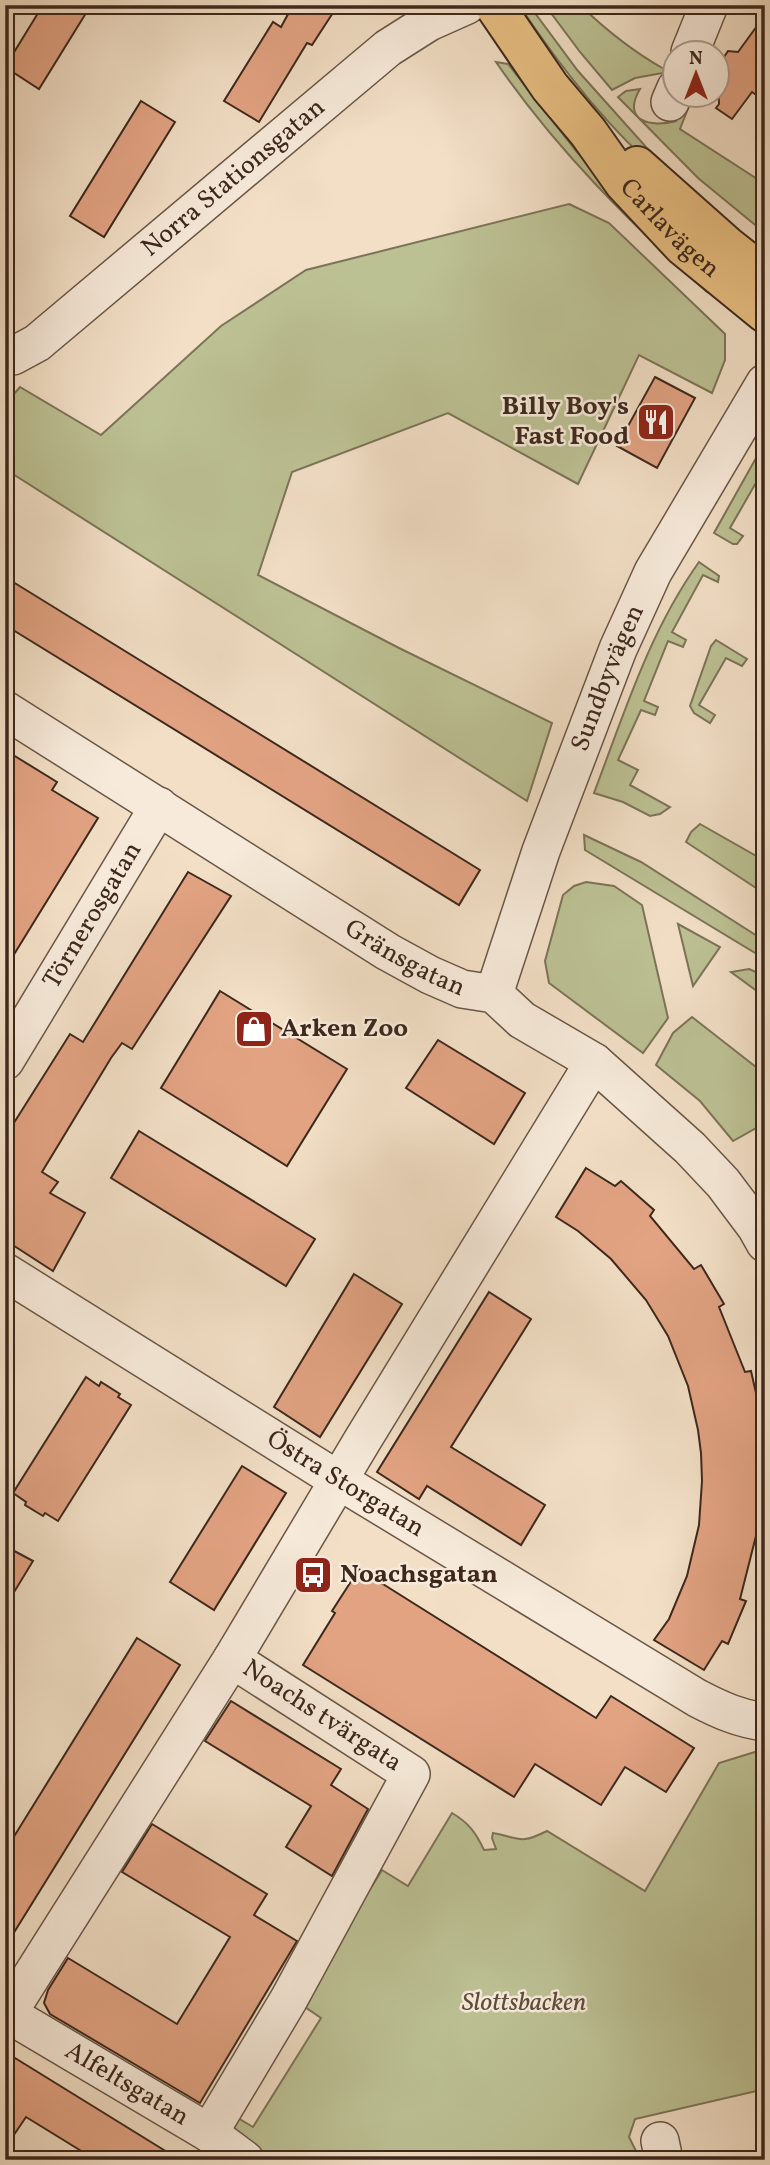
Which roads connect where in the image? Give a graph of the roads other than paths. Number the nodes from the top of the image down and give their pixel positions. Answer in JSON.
{"nodes":[{"id":1,"x":467,"y":5,"type":"edge"},
{"id":2,"x":494,"y":5,"type":"edge"},
{"id":3,"x":709,"y":5,"type":"edge"},
{"id":4,"x":696,"y":38,"type":"edge"},
{"id":5,"x":589,"y":132,"type":"junction"},
{"id":6,"x":765,"y":276,"type":"edge"},
{"id":7,"x":765,"y":313,"type":"edge"},
{"id":8,"x":5,"y":356,"type":"edge"},
{"id":9,"x":765,"y":383,"type":"edge"},
{"id":10,"x":5,"y":710,"type":"edge"},
{"id":11,"x":159,"y":806,"type":"junction"},
{"id":12,"x":494,"y":994,"type":"junction"},
{"id":13,"x":5,"y":1061,"type":"edge"},
{"id":14,"x":594,"y":1062,"type":"junction"},
{"id":15,"x":765,"y":1243,"type":"edge"},
{"id":16,"x":5,"y":1272,"type":"edge"},
{"id":17,"x":338,"y":1480,"type":"junction"},
{"id":18,"x":232,"y":1659,"type":"junction"},
{"id":19,"x":765,"y":1722,"type":"edge"},
{"id":20,"x":7,"y":2016,"type":"edge"},
{"id":21,"x":209,"y":2133,"type":"junction"},
{"id":22,"x":245,"y":2160,"type":"edge"}],
"edges":[{"from":1,"to":8,"type":"street","name":"Norra Stationsgatan"},
{"from":2,"to":5,"type":"main road","name":"Carlavägen"},
{"from":3,"to":4,"type":"street"},
{"from":5,"to":6,"type":"main road","name":"Carlavägen"},
{"from":5,"to":7,"type":"main road","name":"Carlavägen"},
{"from":9,"to":12,"type":"street","name":"Sundbyvägen"},
{"from":10,"to":11,"type":"street","name":"Gränsgatan"},
{"from":11,"to":12,"type":"street","name":"Gränsgatan"},
{"from":11,"to":13,"type":"street","name":"Törnerosgatan"},
{"from":12,"to":14,"type":"street","name":"Gränsgatan"},
{"from":14,"to":15,"type":"street","name":"Gränsgatan"},
{"from":14,"to":17,"type":"street"},
{"from":16,"to":17,"type":"street","name":"Östra Storgatan"},
{"from":17,"to":18,"type":"street"},
{"from":17,"to":19,"type":"street","name":"Östra Storgatan"},
{"from":18,"to":20,"type":"street"},
{"from":18,"to":21,"type":"street","name":"Noachs tvärgata"},
{"from":20,"to":21,"type":"street","name":"Alfeltsgatan"},
{"from":21,"to":22,"type":"street","name":"Alfeltsgatan"}]}
